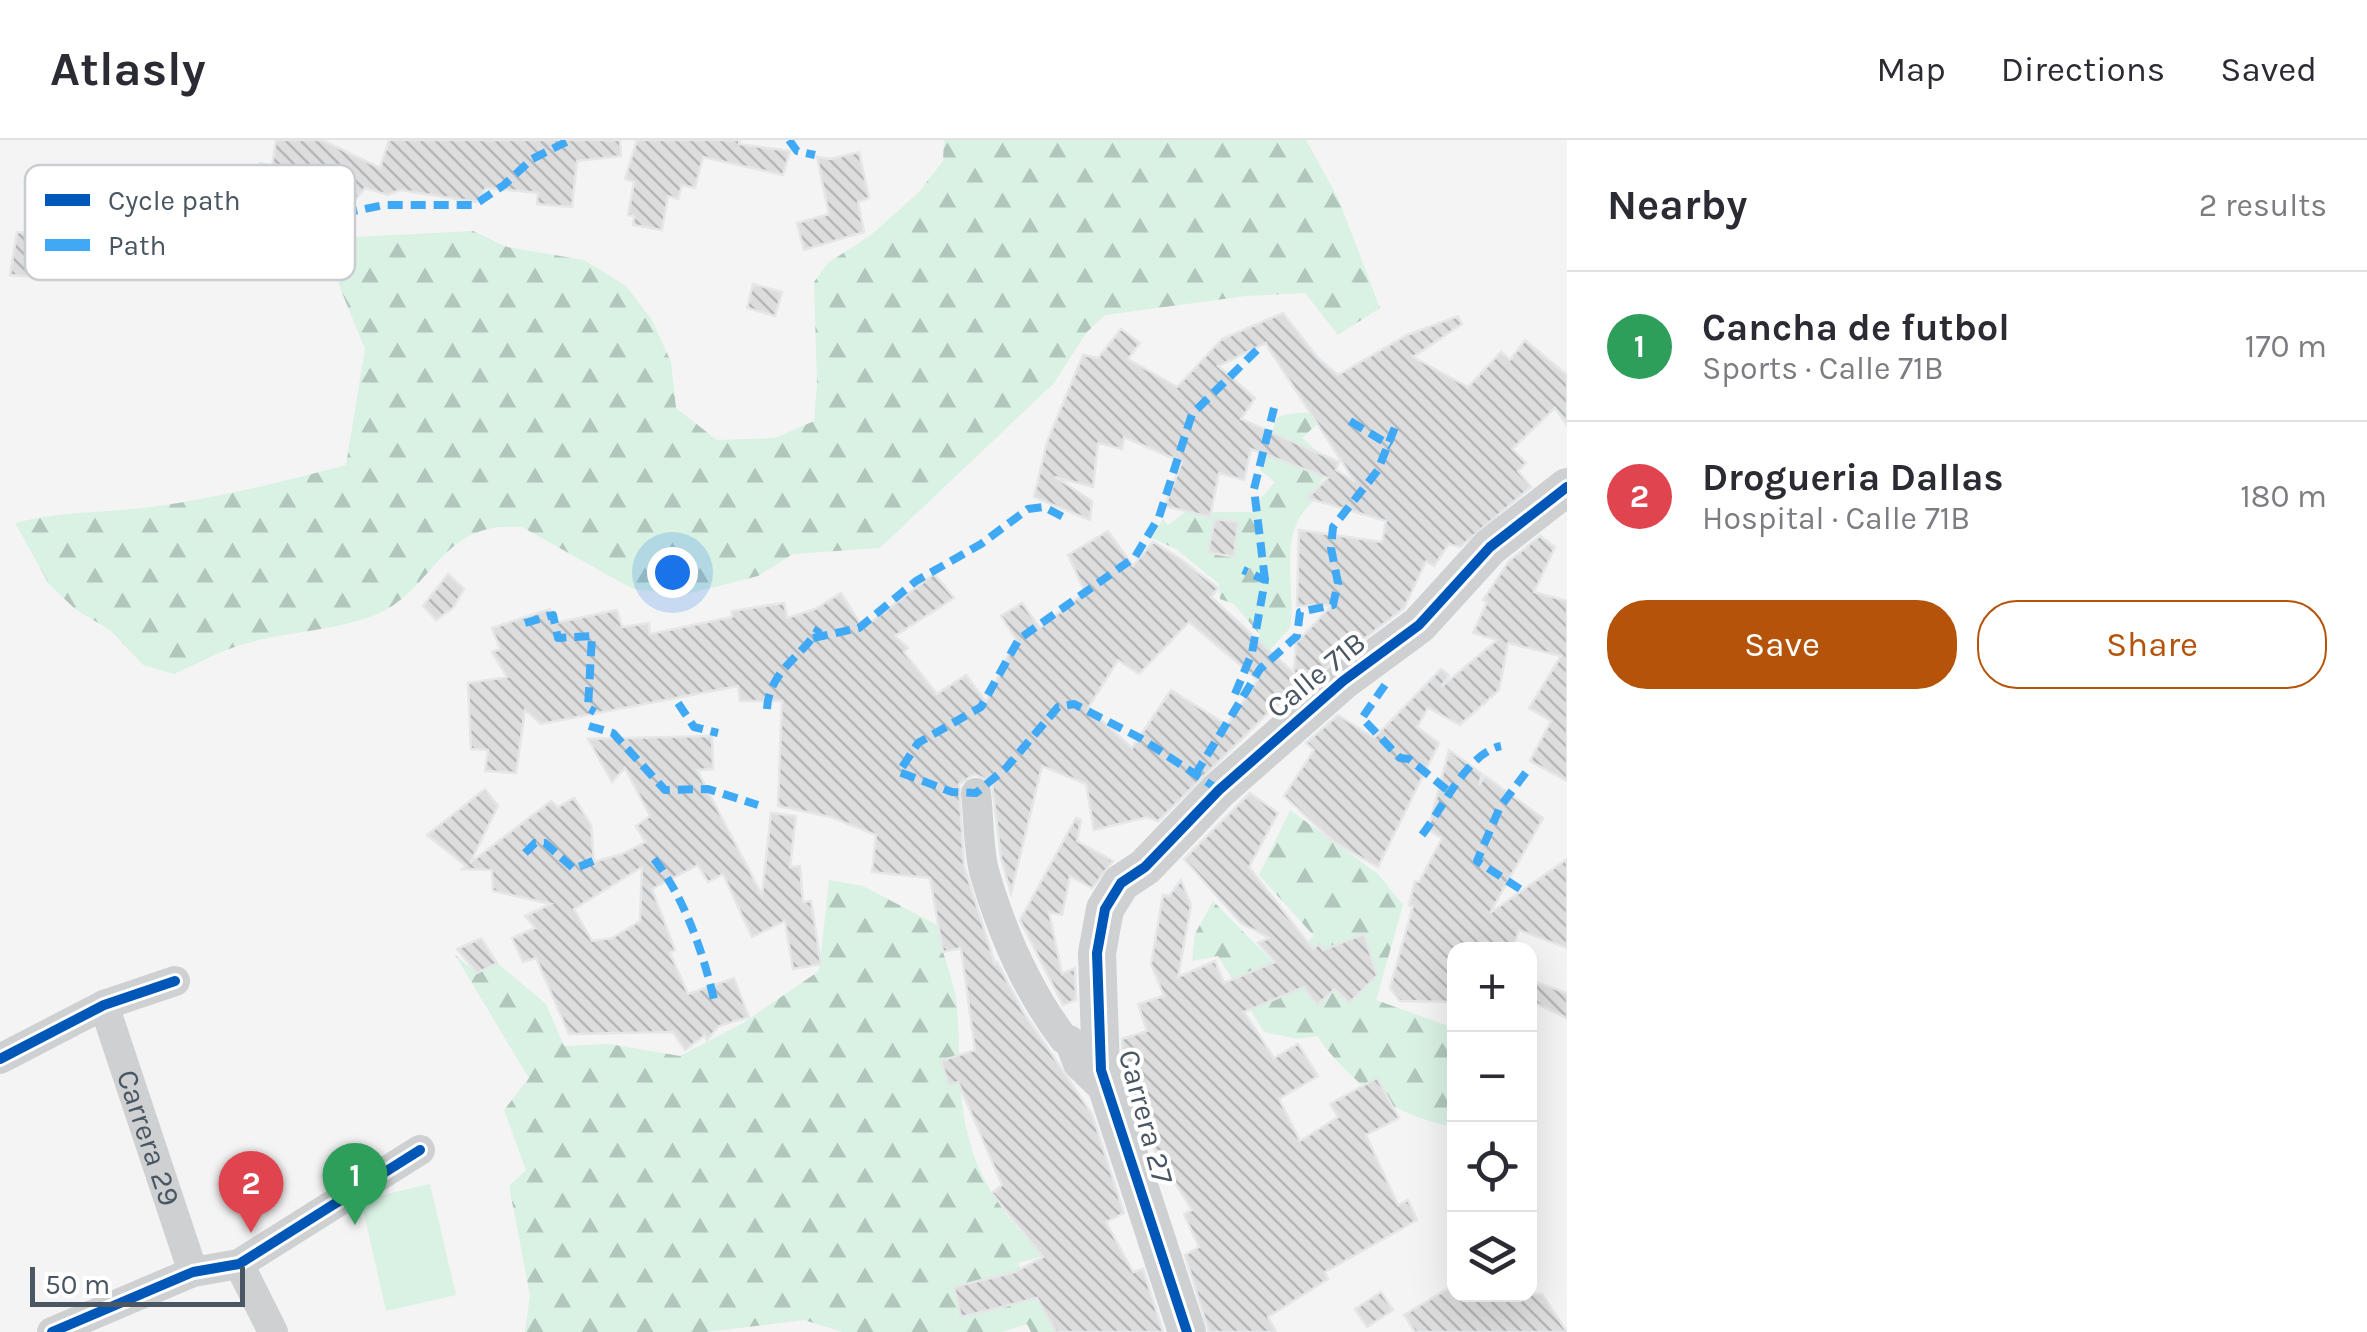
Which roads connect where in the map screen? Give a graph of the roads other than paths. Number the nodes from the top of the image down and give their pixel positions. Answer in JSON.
{"nodes":[{"id":1,"x":1567,"y":486,"type":"edge"},
{"id":2,"x":976,"y":793,"type":"dead end"},
{"id":3,"x":1105,"y":909,"type":"joint"},
{"id":4,"x":175,"y":981,"type":"dead end"},
{"id":5,"x":104,"y":1005,"type":"junction"},
{"id":6,"x":0,"y":1059,"type":"edge"},
{"id":7,"x":1106,"y":1091,"type":"junction"},
{"id":8,"x":420,"y":1150,"type":"dead end"},
{"id":9,"x":240,"y":1264,"type":"junction"},
{"id":10,"x":193,"y":1272,"type":"junction"},
{"id":11,"x":52,"y":1332,"type":"edge"},
{"id":12,"x":274,"y":1332,"type":"edge"},
{"id":13,"x":1186,"y":1332,"type":"edge"}],
"edges":[{"from":1,"to":3,"type":"street","name":"Calle 71B"},
{"from":2,"to":7,"type":"street"},
{"from":3,"to":7,"type":"street","name":"Carrera 27"},
{"from":4,"to":5,"type":"street"},
{"from":5,"to":6,"type":"street"},
{"from":5,"to":10,"type":"street","name":"Carrera 29"},
{"from":7,"to":13,"type":"street","name":"Carrera 27"},
{"from":8,"to":9,"type":"street"},
{"from":9,"to":10,"type":"street"},
{"from":9,"to":12,"type":"street"},
{"from":10,"to":11,"type":"street"}]}
